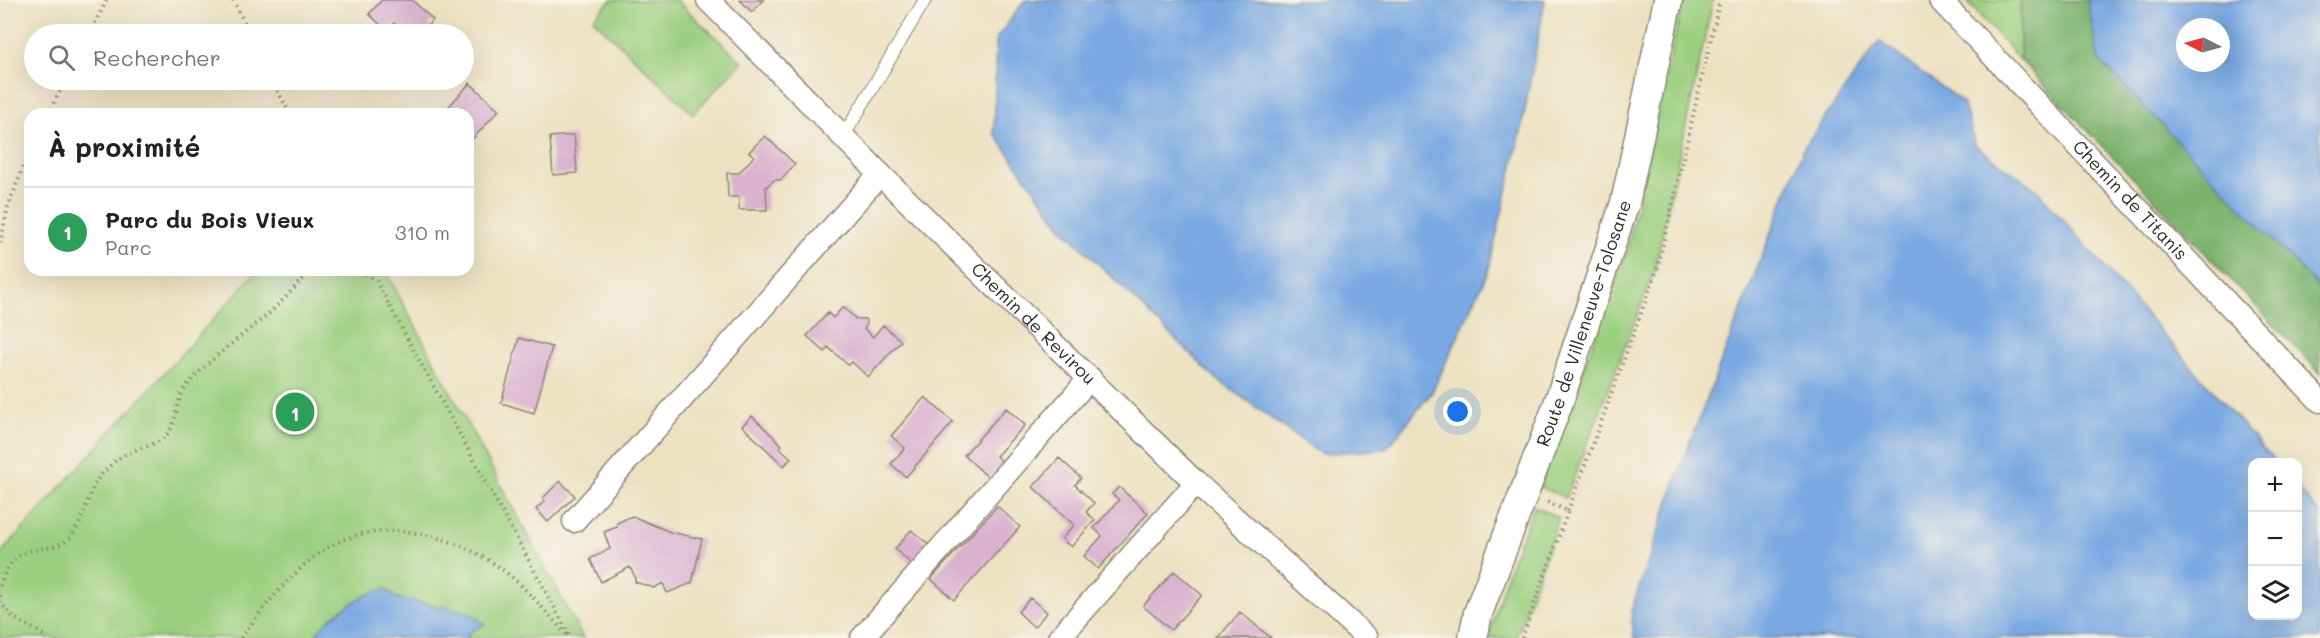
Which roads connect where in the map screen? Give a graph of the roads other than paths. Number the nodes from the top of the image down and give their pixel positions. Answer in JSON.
{"nodes":[{"id":1,"x":708,"y":0,"type":"edge"},
{"id":2,"x":926,"y":0,"type":"edge"},
{"id":3,"x":1668,"y":0,"type":"edge"},
{"id":4,"x":1940,"y":0,"type":"edge"},
{"id":5,"x":843,"y":137,"type":"junction"},
{"id":6,"x":880,"y":174,"type":"junction"},
{"id":7,"x":1090,"y":378,"type":"junction"},
{"id":8,"x":2320,"y":401,"type":"edge"},
{"id":9,"x":1196,"y":483,"type":"junction"},
{"id":10,"x":574,"y":522,"type":"dead end"},
{"id":11,"x":862,"y":638,"type":"edge"},
{"id":12,"x":1059,"y":638,"type":"edge"},
{"id":13,"x":1367,"y":638,"type":"edge"},
{"id":14,"x":1473,"y":638,"type":"edge"}],
"edges":[{"from":1,"to":5,"type":"street","name":"Chemin de Revirou"},
{"from":2,"to":5,"type":"lane"},
{"from":3,"to":14,"type":"street","name":"Route de Villeneuve-Tolosane"},
{"from":4,"to":8,"type":"street","name":"Chemin de Titanis"},
{"from":5,"to":6,"type":"street","name":"Chemin de Revirou"},
{"from":6,"to":7,"type":"street","name":"Chemin de Revirou"},
{"from":6,"to":10,"type":"street"},
{"from":7,"to":9,"type":"street","name":"Chemin de Revirou"},
{"from":7,"to":11,"type":"street"},
{"from":9,"to":12,"type":"street"},
{"from":9,"to":13,"type":"street","name":"Chemin de Revirou"}]}
